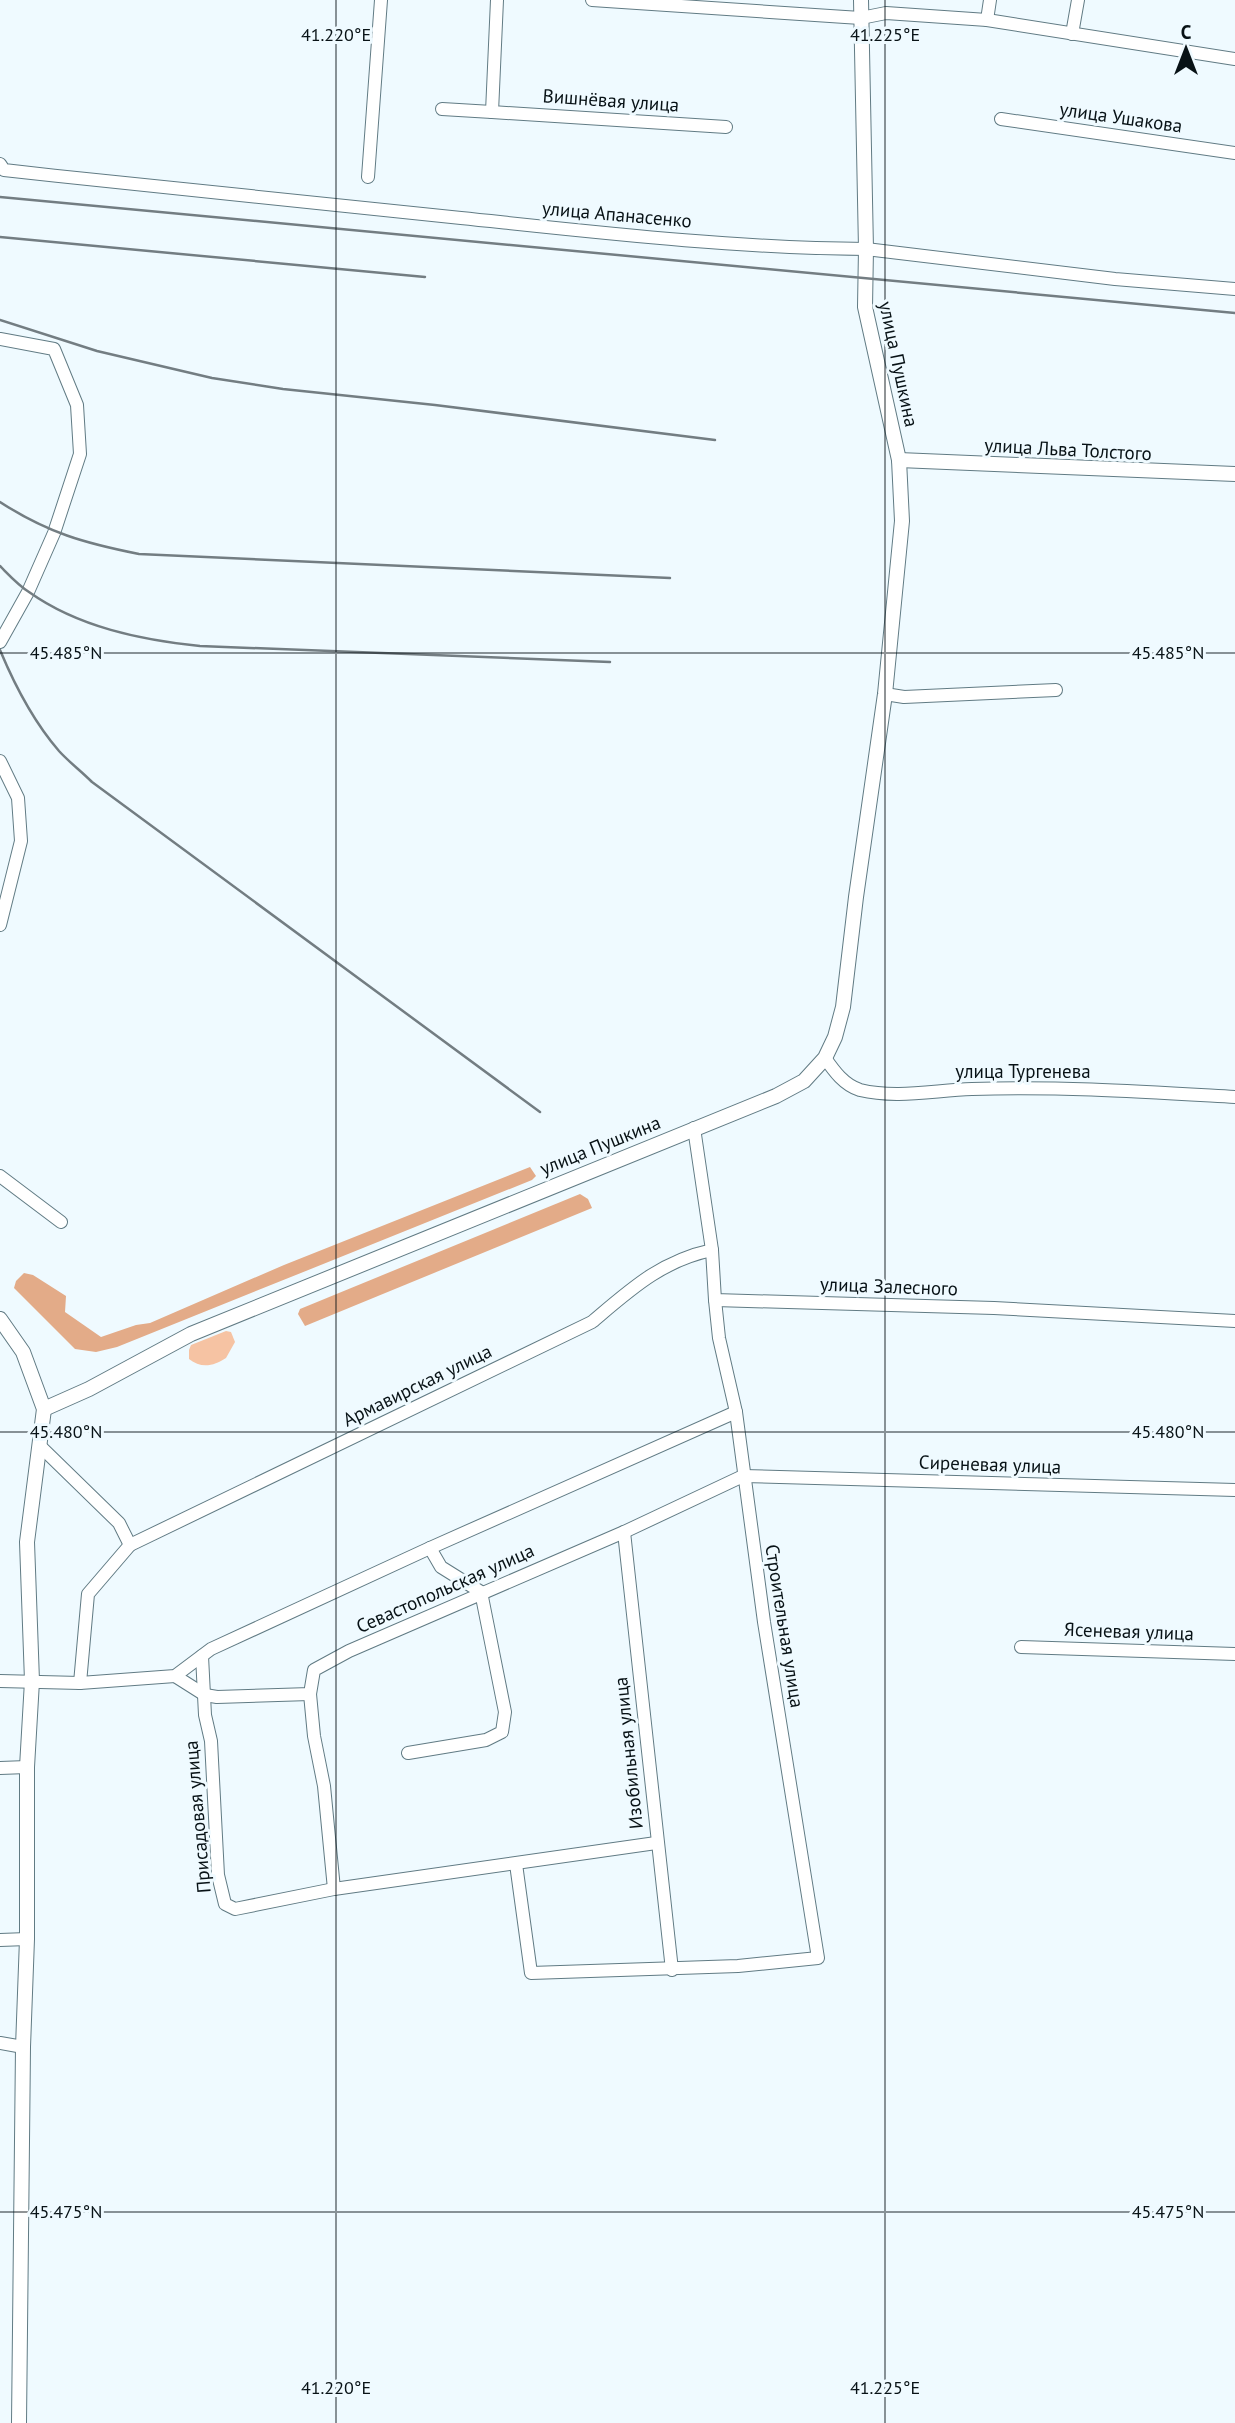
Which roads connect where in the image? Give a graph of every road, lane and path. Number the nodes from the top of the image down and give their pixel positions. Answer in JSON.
{"nodes":[{"id":1,"x":381,"y":0,"type":"edge"},
{"id":2,"x":497,"y":0,"type":"edge"},
{"id":3,"x":592,"y":0,"type":"edge"},
{"id":4,"x":860,"y":0,"type":"edge"},
{"id":5,"x":990,"y":0,"type":"edge"},
{"id":6,"x":1077,"y":0,"type":"edge"},
{"id":7,"x":659,"y":3,"type":"edge"},
{"id":8,"x":861,"y":18,"type":"junction"},
{"id":9,"x":987,"y":20,"type":"junction"},
{"id":10,"x":1072,"y":34,"type":"junction"},
{"id":11,"x":1235,"y":59,"type":"edge"},
{"id":12,"x":442,"y":109,"type":"dead end"},
{"id":13,"x":492,"y":112,"type":"junction"},
{"id":14,"x":1001,"y":119,"type":"dead end"},
{"id":15,"x":726,"y":127,"type":"dead end"},
{"id":16,"x":1235,"y":153,"type":"edge"},
{"id":17,"x":0,"y":164,"type":"edge"},
{"id":18,"x":368,"y":177,"type":"dead end"},
{"id":19,"x":866,"y":249,"type":"junction"},
{"id":20,"x":1235,"y":289,"type":"edge"},
{"id":21,"x":0,"y":339,"type":"edge"},
{"id":22,"x":899,"y":460,"type":"junction"},
{"id":23,"x":1235,"y":474,"type":"edge"},
{"id":24,"x":0,"y":642,"type":"edge"},
{"id":25,"x":1056,"y":690,"type":"dead end"},
{"id":26,"x":885,"y":694,"type":"junction"},
{"id":27,"x":0,"y":761,"type":"edge"},
{"id":28,"x":0,"y":925,"type":"edge"},
{"id":29,"x":825,"y":1058,"type":"junction"},
{"id":30,"x":1235,"y":1097,"type":"edge"},
{"id":31,"x":694,"y":1128,"type":"junction"},
{"id":32,"x":0,"y":1176,"type":"edge"},
{"id":33,"x":61,"y":1222,"type":"dead end"},
{"id":34,"x":712,"y":1250,"type":"junction"},
{"id":35,"x":715,"y":1300,"type":"junction"},
{"id":36,"x":0,"y":1319,"type":"edge"},
{"id":37,"x":1235,"y":1321,"type":"edge"},
{"id":38,"x":44,"y":1409,"type":"junction"},
{"id":39,"x":736,"y":1412,"type":"junction"},
{"id":40,"x":41,"y":1447,"type":"junction"},
{"id":41,"x":743,"y":1476,"type":"junction"},
{"id":42,"x":1235,"y":1490,"type":"edge"},
{"id":43,"x":624,"y":1532,"type":"junction"},
{"id":44,"x":130,"y":1545,"type":"junction"},
{"id":45,"x":430,"y":1548,"type":"junction"},
{"id":46,"x":481,"y":1592,"type":"junction"},
{"id":47,"x":1021,"y":1647,"type":"dead end"},
{"id":48,"x":1235,"y":1654,"type":"edge"},
{"id":49,"x":202,"y":1657,"type":"junction"},
{"id":50,"x":175,"y":1676,"type":"junction"},
{"id":51,"x":0,"y":1681,"type":"edge"},
{"id":52,"x":32,"y":1681,"type":"junction"},
{"id":53,"x":80,"y":1683,"type":"junction"},
{"id":54,"x":310,"y":1694,"type":"junction"},
{"id":55,"x":205,"y":1695,"type":"junction"},
{"id":56,"x":408,"y":1753,"type":"dead end"},
{"id":57,"x":27,"y":1767,"type":"junction"},
{"id":58,"x":0,"y":1768,"type":"edge"},
{"id":59,"x":656,"y":1843,"type":"junction"},
{"id":60,"x":516,"y":1864,"type":"junction"},
{"id":61,"x":334,"y":1889,"type":"junction"},
{"id":62,"x":27,"y":1939,"type":"junction"},
{"id":63,"x":0,"y":1940,"type":"edge"},
{"id":64,"x":672,"y":1970,"type":"junction"},
{"id":65,"x":0,"y":2043,"type":"edge"},
{"id":66,"x":23,"y":2047,"type":"junction"},
{"id":67,"x":19,"y":2423,"type":"edge"}],
"edges":[{"from":1,"to":18,"type":"street"},
{"from":2,"to":13,"type":"street"},
{"from":3,"to":7,"type":"street"},
{"from":4,"to":8,"type":"main road","name":"улица Пушкина"},
{"from":5,"to":9,"type":"street"},
{"from":6,"to":10,"type":"street"},
{"from":7,"to":8,"type":"street"},
{"from":8,"to":9,"type":"street"},
{"from":8,"to":19,"type":"main road","name":"улица Пушкина"},
{"from":9,"to":10,"type":"street"},
{"from":10,"to":11,"type":"street"},
{"from":12,"to":13,"type":"street","name":"Вишнёвая улица"},
{"from":13,"to":15,"type":"street","name":"Вишнёвая улица"},
{"from":14,"to":16,"type":"street","name":"улица Ушакова"},
{"from":17,"to":19,"type":"street","name":"улица Апанасенко"},
{"from":19,"to":20,"type":"street","name":"улица Апанасенко"},
{"from":19,"to":22,"type":"main road","name":"улица Пушкина"},
{"from":21,"to":24,"type":"street"},
{"from":22,"to":23,"type":"main road","name":"улица Льва Толстого"},
{"from":22,"to":26,"type":"main road","name":"улица Пушкина"},
{"from":25,"to":26,"type":"street"},
{"from":26,"to":29,"type":"main road","name":"улица Пушкина"},
{"from":27,"to":28,"type":"street"},
{"from":29,"to":30,"type":"street","name":"улица Тургенева"},
{"from":29,"to":31,"type":"main road","name":"улица Пушкина"},
{"from":31,"to":34,"type":"street"},
{"from":31,"to":38,"type":"main road","name":"улица Пушкина"},
{"from":32,"to":33,"type":"street"},
{"from":34,"to":35,"type":"street"},
{"from":34,"to":44,"type":"street","name":"Армавирская улица"},
{"from":35,"to":37,"type":"street","name":"улица Залесного"},
{"from":35,"to":39,"type":"street","name":"Строительная улица"},
{"from":36,"to":38,"type":"main road"},
{"from":38,"to":40,"type":"main road"},
{"from":39,"to":41,"type":"street","name":"Строительная улица"},
{"from":39,"to":45,"type":"street"},
{"from":40,"to":44,"type":"street"},
{"from":40,"to":52,"type":"main road"},
{"from":41,"to":42,"type":"street","name":"Сиреневая улица"},
{"from":41,"to":43,"type":"street","name":"Севастопольская улица"},
{"from":41,"to":64,"type":"street","name":"Строительная улица"},
{"from":43,"to":46,"type":"street","name":"Севастопольская улица"},
{"from":43,"to":59,"type":"street","name":"Изобильная улица"},
{"from":44,"to":53,"type":"street","name":"Армавирская улица"},
{"from":45,"to":46,"type":"street"},
{"from":45,"to":49,"type":"street"},
{"from":46,"to":54,"type":"street","name":"Севастопольская улица"},
{"from":46,"to":56,"type":"street"},
{"from":47,"to":48,"type":"street","name":"Ясеневая улица"},
{"from":49,"to":50,"type":"street"},
{"from":49,"to":55,"type":"street","name":"Присадовая улица"},
{"from":50,"to":53,"type":"street"},
{"from":50,"to":55,"type":"street"},
{"from":51,"to":52,"type":"street"},
{"from":52,"to":53,"type":"street"},
{"from":52,"to":57,"type":"main road"},
{"from":54,"to":55,"type":"street"},
{"from":54,"to":61,"type":"street"},
{"from":55,"to":61,"type":"street","name":"Присадовая улица"},
{"from":57,"to":58,"type":"street"},
{"from":57,"to":62,"type":"main road"},
{"from":59,"to":60,"type":"street","name":"Присадовая улица"},
{"from":59,"to":64,"type":"street","name":"Изобильная улица"},
{"from":60,"to":61,"type":"street","name":"Присадовая улица"},
{"from":60,"to":64,"type":"street"},
{"from":62,"to":63,"type":"street"},
{"from":62,"to":66,"type":"main road"},
{"from":65,"to":66,"type":"street"},
{"from":66,"to":67,"type":"main road"}]}
